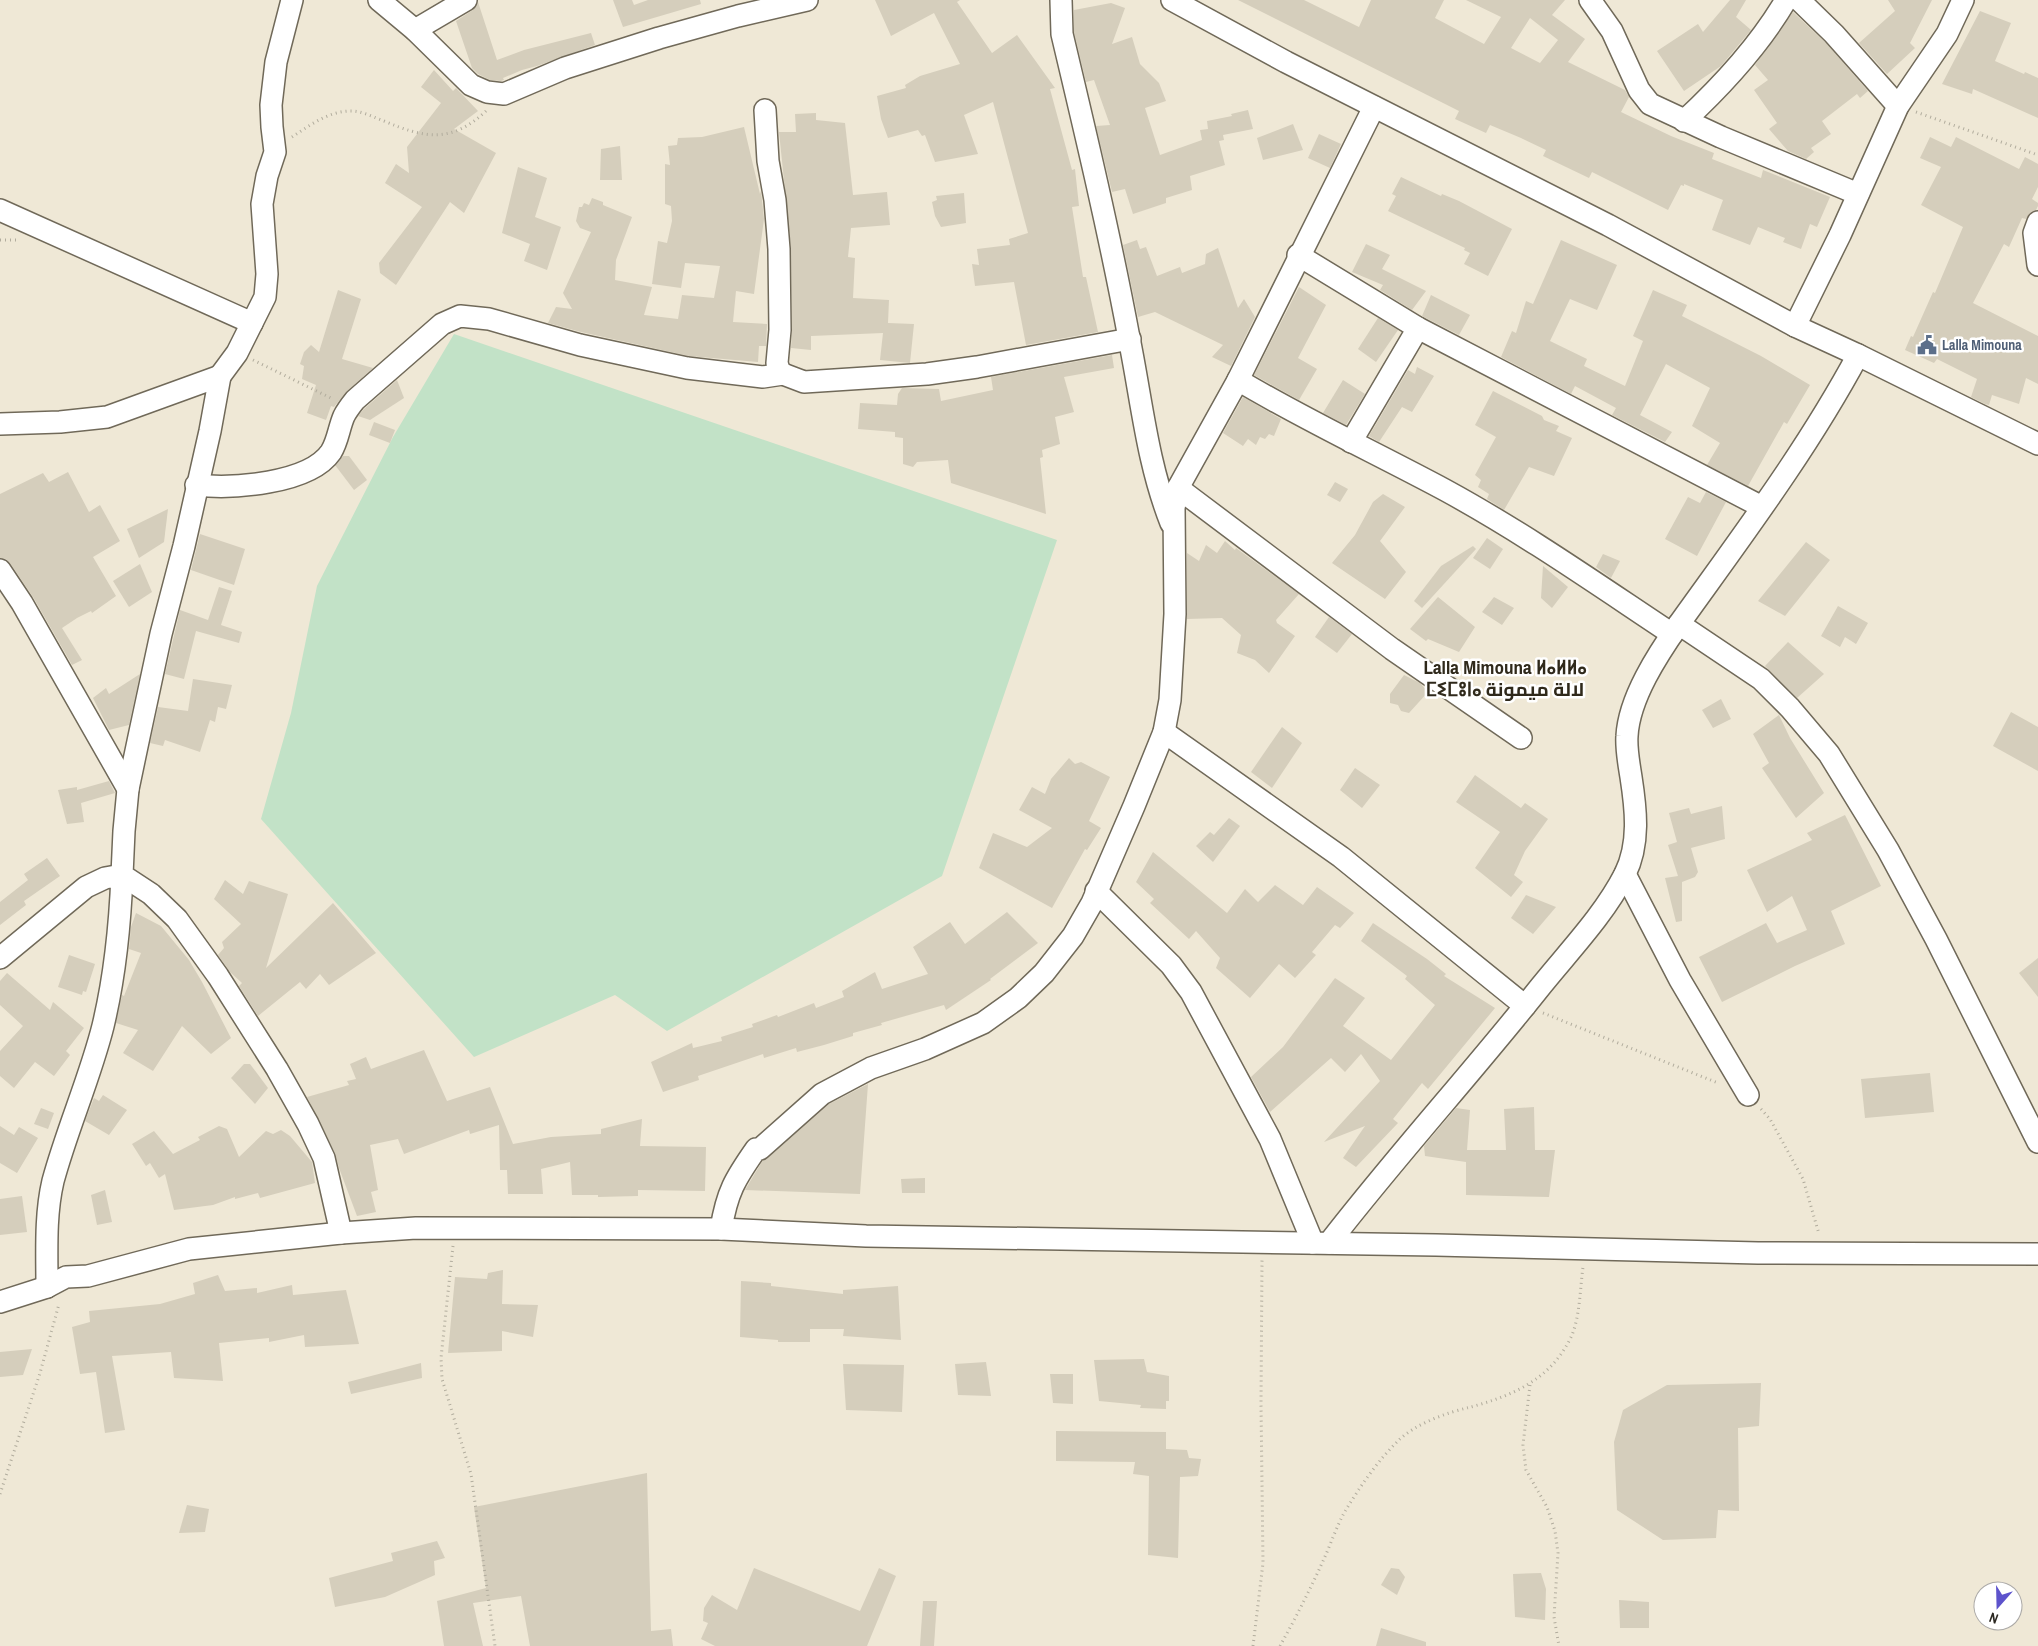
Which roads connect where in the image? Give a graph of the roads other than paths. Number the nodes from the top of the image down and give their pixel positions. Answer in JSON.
{"nodes":[{"id":1,"x":292,"y":0,"type":"edge"},
{"id":2,"x":379,"y":0,"type":"edge"},
{"id":3,"x":466,"y":0,"type":"edge"},
{"id":4,"x":807,"y":0,"type":"edge"},
{"id":5,"x":1060,"y":0,"type":"edge"},
{"id":6,"x":1172,"y":0,"type":"edge"},
{"id":7,"x":1590,"y":0,"type":"edge"},
{"id":8,"x":1786,"y":0,"type":"edge"},
{"id":9,"x":1799,"y":0,"type":"edge"},
{"id":10,"x":1963,"y":0,"type":"edge"},
{"id":11,"x":416,"y":30,"type":"junction"},
{"id":12,"x":1898,"y":106,"type":"junction"},
{"id":13,"x":1374,"y":107,"type":"junction"},
{"id":14,"x":765,"y":110,"type":"dead end"},
{"id":15,"x":1684,"y":121,"type":"junction"},
{"id":16,"x":1858,"y":194,"type":"junction"},
{"id":17,"x":0,"y":210,"type":"edge"},
{"id":18,"x":2038,"y":222,"type":"edge"},
{"id":19,"x":1298,"y":255,"type":"junction"},
{"id":20,"x":2038,"y":265,"type":"edge"},
{"id":21,"x":252,"y":324,"type":"junction"},
{"id":22,"x":1795,"y":326,"type":"junction"},
{"id":23,"x":1418,"y":328,"type":"junction"},
{"id":24,"x":1130,"y":338,"type":"junction"},
{"id":25,"x":1858,"y":355,"type":"junction"},
{"id":26,"x":783,"y":374,"type":"junction"},
{"id":27,"x":220,"y":376,"type":"junction"},
{"id":28,"x":1238,"y":380,"type":"junction"},
{"id":29,"x":0,"y":424,"type":"edge"},
{"id":30,"x":1351,"y":442,"type":"junction"},
{"id":31,"x":2038,"y":444,"type":"edge"},
{"id":32,"x":196,"y":485,"type":"junction"},
{"id":33,"x":1178,"y":488,"type":"junction"},
{"id":34,"x":1762,"y":508,"type":"junction"},
{"id":35,"x":1174,"y":530,"type":"junction"},
{"id":36,"x":0,"y":570,"type":"edge"},
{"id":37,"x":1676,"y":629,"type":"junction"},
{"id":38,"x":1164,"y":732,"type":"junction"},
{"id":39,"x":1521,"y":738,"type":"dead end"},
{"id":40,"x":128,"y":789,"type":"junction"},
{"id":41,"x":1625,"y":874,"type":"junction"},
{"id":42,"x":122,"y":875,"type":"junction"},
{"id":43,"x":1096,"y":891,"type":"junction"},
{"id":44,"x":0,"y":958,"type":"edge"},
{"id":45,"x":1525,"y":1006,"type":"junction"},
{"id":46,"x":1748,"y":1095,"type":"road end"},
{"id":47,"x":2038,"y":1142,"type":"edge"},
{"id":48,"x":721,"y":1229,"type":"junction"},
{"id":49,"x":341,"y":1233,"type":"junction"},
{"id":50,"x":1321,"y":1243,"type":"junction"},
{"id":51,"x":2038,"y":1254,"type":"edge"},
{"id":52,"x":48,"y":1287,"type":"junction"},
{"id":53,"x":0,"y":1302,"type":"edge"}],
"edges":[{"from":1,"to":21,"type":"street"},
{"from":2,"to":11,"type":"street"},
{"from":3,"to":11,"type":"street"},
{"from":4,"to":11,"type":"street"},
{"from":5,"to":24,"type":"street"},
{"from":6,"to":13,"type":"street"},
{"from":7,"to":15,"type":"street"},
{"from":8,"to":15,"type":"street"},
{"from":9,"to":12,"type":"street"},
{"from":10,"to":12,"type":"street"},
{"from":12,"to":16,"type":"street"},
{"from":13,"to":19,"type":"street"},
{"from":13,"to":22,"type":"street"},
{"from":14,"to":26,"type":"street"},
{"from":15,"to":16,"type":"street"},
{"from":16,"to":22,"type":"street"},
{"from":17,"to":21,"type":"street"},
{"from":18,"to":20,"type":"street"},
{"from":19,"to":23,"type":"street"},
{"from":19,"to":28,"type":"street"},
{"from":21,"to":27,"type":"street"},
{"from":22,"to":25,"type":"street"},
{"from":23,"to":30,"type":"street"},
{"from":23,"to":34,"type":"street"},
{"from":24,"to":26,"type":"street"},
{"from":24,"to":35,"type":"street"},
{"from":25,"to":31,"type":"street"},
{"from":25,"to":34,"type":"street"},
{"from":26,"to":32,"type":"street"},
{"from":27,"to":29,"type":"street"},
{"from":27,"to":32,"type":"street"},
{"from":28,"to":30,"type":"street"},
{"from":28,"to":33,"type":"street"},
{"from":30,"to":37,"type":"street"},
{"from":32,"to":40,"type":"street"},
{"from":33,"to":35,"type":"street"},
{"from":33,"to":39,"type":"street"},
{"from":34,"to":37,"type":"street"},
{"from":35,"to":38,"type":"street"},
{"from":36,"to":40,"type":"street"},
{"from":37,"to":41,"type":"street"},
{"from":37,"to":47,"type":"street"},
{"from":38,"to":43,"type":"street"},
{"from":38,"to":45,"type":"street"},
{"from":40,"to":42,"type":"street"},
{"from":41,"to":45,"type":"street"},
{"from":41,"to":46,"type":"street"},
{"from":42,"to":44,"type":"street"},
{"from":42,"to":49,"type":"street"},
{"from":42,"to":52,"type":"street"},
{"from":43,"to":48,"type":"street"},
{"from":43,"to":50,"type":"street"},
{"from":45,"to":50,"type":"street"},
{"from":48,"to":49,"type":"street"},
{"from":48,"to":50,"type":"street"},
{"from":49,"to":52,"type":"street"},
{"from":50,"to":51,"type":"street"},
{"from":52,"to":53,"type":"street"}]}
